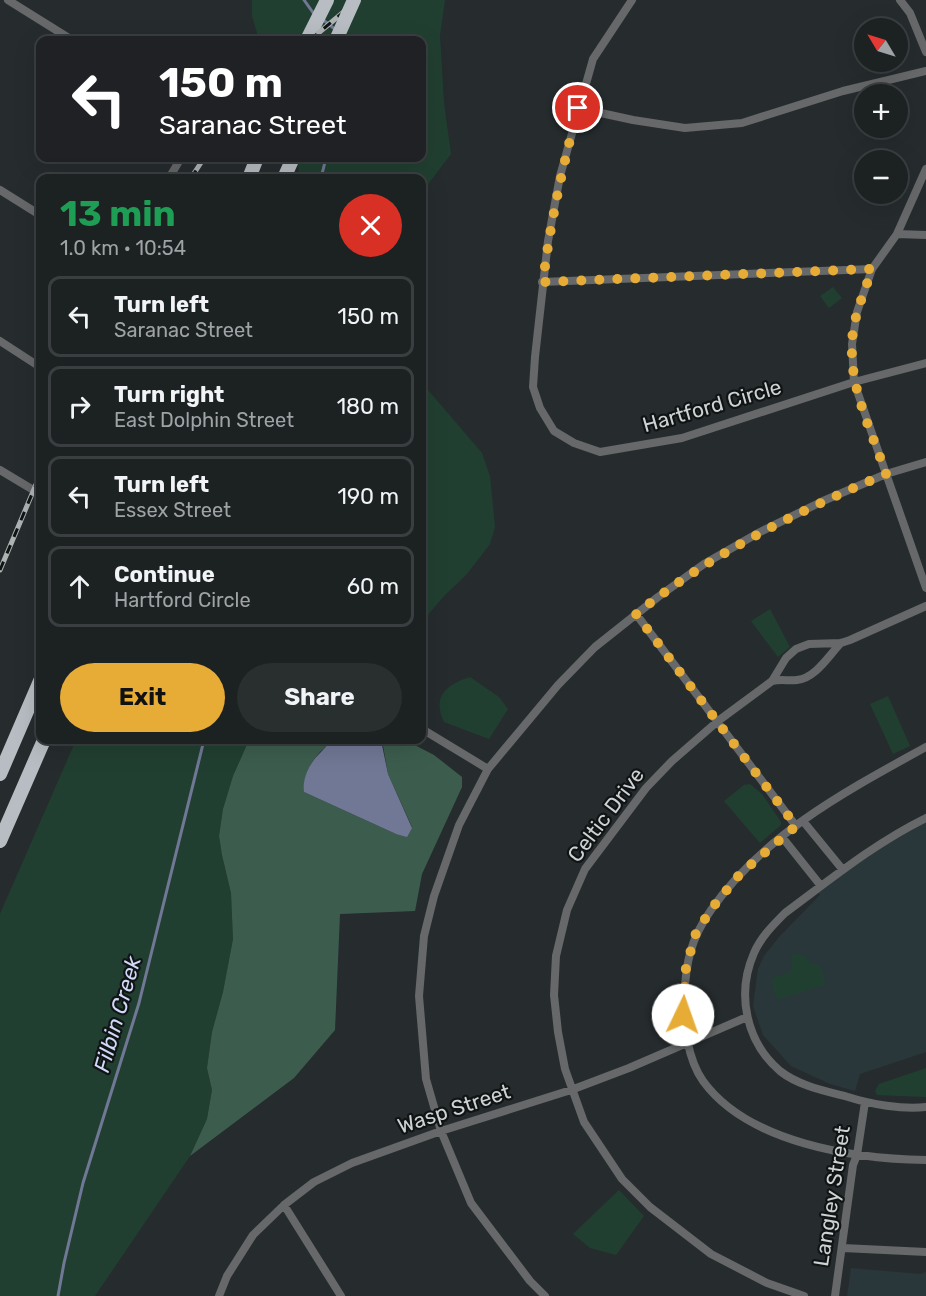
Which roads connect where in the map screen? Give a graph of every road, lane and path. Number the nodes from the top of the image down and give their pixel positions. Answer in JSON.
{"nodes":[{"id":1,"x":8,"y":0,"type":"edge"},
{"id":2,"x":327,"y":0,"type":"edge"},
{"id":3,"x":354,"y":0,"type":"edge"},
{"id":4,"x":632,"y":0,"type":"edge"},
{"id":5,"x":900,"y":0,"type":"edge"},
{"id":6,"x":66,"y":36,"type":"edge"},
{"id":7,"x":309,"y":36,"type":"edge"},
{"id":8,"x":338,"y":36,"type":"edge"},
{"id":9,"x":926,"y":52,"type":"edge"},
{"id":10,"x":926,"y":71,"type":"edge"},
{"id":11,"x":578,"y":108,"type":"junction"},
{"id":12,"x":926,"y":169,"type":"edge"},
{"id":13,"x":0,"y":190,"type":"edge"},
{"id":14,"x":36,"y":212,"type":"edge"},
{"id":15,"x":897,"y":234,"type":"junction"},
{"id":16,"x":926,"y":235,"type":"edge"},
{"id":17,"x":872,"y":269,"type":"junction"},
{"id":18,"x":543,"y":282,"type":"junction"},
{"id":19,"x":0,"y":341,"type":"edge"},
{"id":20,"x":926,"y":363,"type":"edge"},
{"id":21,"x":36,"y":364,"type":"edge"},
{"id":22,"x":854,"y":382,"type":"junction"},
{"id":23,"x":926,"y":462,"type":"edge"},
{"id":24,"x":0,"y":470,"type":"edge"},
{"id":25,"x":886,"y":474,"type":"junction"},
{"id":26,"x":36,"y":492,"type":"edge"},
{"id":27,"x":926,"y":588,"type":"edge"},
{"id":28,"x":926,"y":606,"type":"edge"},
{"id":29,"x":636,"y":614,"type":"junction"},
{"id":30,"x":841,"y":643,"type":"junction"},
{"id":31,"x":772,"y":681,"type":"junction"},
{"id":32,"x":36,"y":690,"type":"edge"},
{"id":33,"x":718,"y":721,"type":"junction"},
{"id":34,"x":426,"y":731,"type":"edge"},
{"id":35,"x":42,"y":744,"type":"edge"},
{"id":36,"x":926,"y":747,"type":"edge"},
{"id":37,"x":488,"y":769,"type":"junction"},
{"id":38,"x":0,"y":774,"type":"edge"},
{"id":39,"x":926,"y":818,"type":"edge"},
{"id":40,"x":800,"y":823,"type":"junction"},
{"id":41,"x":782,"y":837,"type":"junction"},
{"id":42,"x":0,"y":841,"type":"edge"},
{"id":43,"x":843,"y":870,"type":"junction"},
{"id":44,"x":821,"y":886,"type":"junction"},
{"id":45,"x":747,"y":1017,"type":"junction"},
{"id":46,"x":687,"y":1043,"type":"junction"},
{"id":47,"x":571,"y":1090,"type":"junction"},
{"id":48,"x":865,"y":1102,"type":"junction"},
{"id":49,"x":926,"y":1107,"type":"edge"},
{"id":50,"x":441,"y":1131,"type":"junction"},
{"id":51,"x":857,"y":1155,"type":"junction"},
{"id":52,"x":926,"y":1160,"type":"edge"},
{"id":53,"x":284,"y":1205,"type":"junction"},
{"id":54,"x":843,"y":1248,"type":"junction"},
{"id":55,"x":926,"y":1252,"type":"edge"},
{"id":56,"x":219,"y":1296,"type":"edge"},
{"id":57,"x":341,"y":1296,"type":"edge"},
{"id":58,"x":545,"y":1296,"type":"edge"},
{"id":59,"x":804,"y":1296,"type":"edge"},
{"id":60,"x":835,"y":1296,"type":"edge"}],
"edges":[{"from":1,"to":6,"type":"street"},
{"from":2,"to":7,"type":"highway"},
{"from":3,"to":8,"type":"highway","bridge":true},
{"from":4,"to":11,"type":"street","name":"Hartford Circle"},
{"from":5,"to":9,"type":"street"},
{"from":10,"to":11,"type":"street"},
{"from":11,"to":18,"type":"street","name":"Hartford Circle"},
{"from":12,"to":15,"type":"street"},
{"from":13,"to":14,"type":"street"},
{"from":15,"to":16,"type":"street"},
{"from":15,"to":17,"type":"street"},
{"from":17,"to":18,"type":"street"},
{"from":17,"to":22,"type":"street"},
{"from":18,"to":22,"type":"street","name":"Hartford Circle"},
{"from":19,"to":21,"type":"street"},
{"from":20,"to":22,"type":"street","name":"Hartford Circle"},
{"from":22,"to":25,"type":"street"},
{"from":23,"to":25,"type":"street"},
{"from":24,"to":26,"type":"street"},
{"from":25,"to":27,"type":"street"},
{"from":25,"to":29,"type":"street"},
{"from":28,"to":30,"type":"street","name":"Celtic Drive"},
{"from":29,"to":33,"type":"street"},
{"from":29,"to":37,"type":"street"},
{"from":30,"to":31,"type":"street","name":"Celtic Drive"},
{"from":30,"to":31,"type":"street","name":"Celtic Drive"},
{"from":31,"to":33,"type":"street","name":"Celtic Drive"},
{"from":32,"to":38,"type":"highway"},
{"from":33,"to":40,"type":"street"},
{"from":33,"to":47,"type":"street","name":"Celtic Drive"},
{"from":34,"to":37,"type":"street"},
{"from":35,"to":42,"type":"highway"},
{"from":36,"to":40,"type":"street"},
{"from":37,"to":50,"type":"street"},
{"from":39,"to":43,"type":"street"},
{"from":40,"to":41,"type":"street"},
{"from":40,"to":43,"type":"street"},
{"from":41,"to":44,"type":"street"},
{"from":41,"to":46,"type":"street"},
{"from":43,"to":44,"type":"street"},
{"from":44,"to":45,"type":"street"},
{"from":45,"to":46,"type":"street","name":"Wasp Street"},
{"from":45,"to":48,"type":"street"},
{"from":46,"to":47,"type":"street","name":"Wasp Street"},
{"from":46,"to":51,"type":"street"},
{"from":47,"to":50,"type":"street","name":"Wasp Street"},
{"from":47,"to":59,"type":"street","name":"Celtic Drive"},
{"from":48,"to":49,"type":"street"},
{"from":48,"to":51,"type":"street","name":"Langley Street"},
{"from":50,"to":53,"type":"street","name":"Wasp Street"},
{"from":50,"to":58,"type":"street"},
{"from":51,"to":52,"type":"street"},
{"from":51,"to":54,"type":"street","name":"Langley Street"},
{"from":53,"to":56,"type":"street","name":"Wasp Street"},
{"from":53,"to":57,"type":"street"},
{"from":54,"to":55,"type":"street"},
{"from":54,"to":60,"type":"street","name":"Langley Street"}]}
